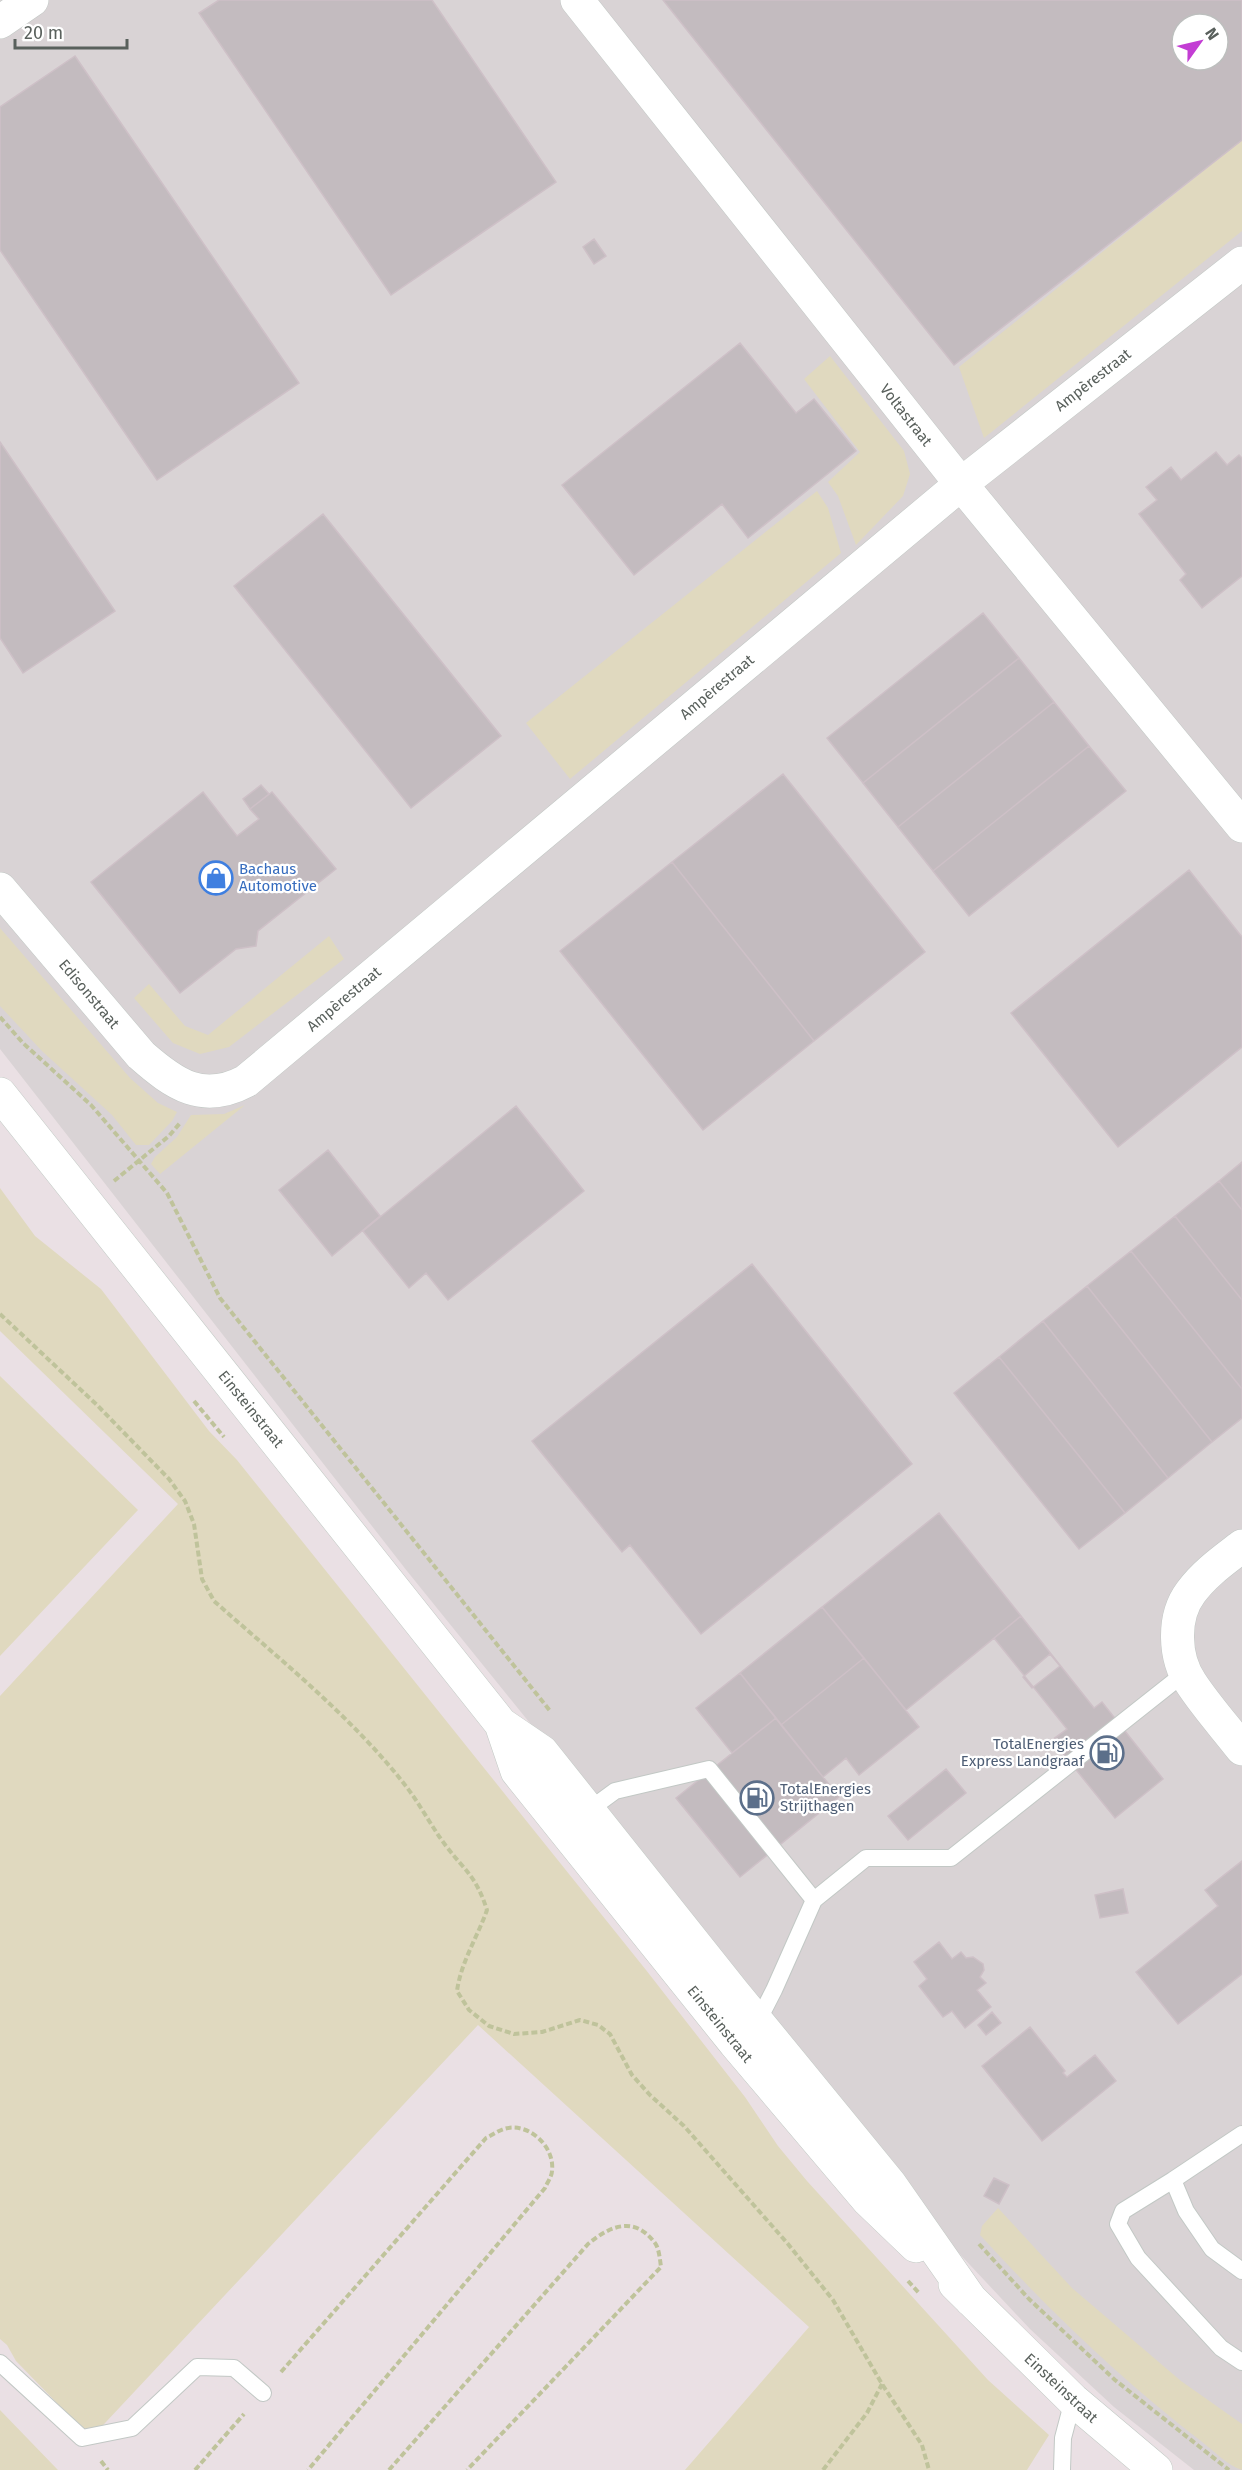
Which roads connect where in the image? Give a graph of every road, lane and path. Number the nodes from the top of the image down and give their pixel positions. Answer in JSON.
{"nodes":[{"id":1,"x":32,"y":0,"type":"edge"},
{"id":2,"x":577,"y":0,"type":"edge"},
{"id":3,"x":0,"y":22,"type":"edge"},
{"id":4,"x":1242,"y":263,"type":"edge"},
{"id":5,"x":961,"y":484,"type":"junction"},
{"id":6,"x":1242,"y":826,"type":"edge"},
{"id":7,"x":0,"y":889,"type":"edge"},
{"id":8,"x":188,"y":1087,"type":"junction"},
{"id":9,"x":0,"y":1094,"type":"edge"},
{"id":10,"x":86,"y":1204,"type":"junction"},
{"id":11,"x":0,"y":1314,"type":"edge"},
{"id":12,"x":1242,"y":1546,"type":"edge"},
{"id":13,"x":1186,"y":1672,"type":"junction"},
{"id":14,"x":1242,"y":1749,"type":"edge"},
{"id":15,"x":576,"y":1820,"type":"junction"},
{"id":16,"x":814,"y":1900,"type":"junction"},
{"id":17,"x":747,"y":2033,"type":"junction"},
{"id":18,"x":1242,"y":2134,"type":"edge"},
{"id":19,"x":1173,"y":2180,"type":"junction"},
{"id":20,"x":1242,"y":2271,"type":"edge"},
{"id":21,"x":1242,"y":2362,"type":"edge"},
{"id":22,"x":0,"y":2363,"type":"edge"},
{"id":23,"x":882,"y":2384,"type":"junction"},
{"id":24,"x":263,"y":2393,"type":"junction"},
{"id":25,"x":1073,"y":2400,"type":"junction"},
{"id":26,"x":830,"y":2461,"type":"junction"},
{"id":27,"x":195,"y":2470,"type":"edge"},
{"id":28,"x":308,"y":2470,"type":"edge"},
{"id":29,"x":389,"y":2470,"type":"edge"},
{"id":30,"x":467,"y":2470,"type":"edge"},
{"id":31,"x":823,"y":2470,"type":"edge"},
{"id":32,"x":827,"y":2470,"type":"edge"},
{"id":33,"x":929,"y":2470,"type":"edge"},
{"id":34,"x":1062,"y":2470,"type":"edge"},
{"id":35,"x":1156,"y":2470,"type":"edge"}],
"edges":[{"from":1,"to":3,"type":"street"},
{"from":2,"to":5,"type":"street","name":"Voltastraat"},
{"from":4,"to":5,"type":"street","name":"Ampèrestraat"},
{"from":5,"to":6,"type":"street","name":"Voltastraat"},
{"from":5,"to":8,"type":"street","name":"Ampèrestraat"},
{"from":7,"to":8,"type":"street","name":"Edisonstraat"},
{"from":8,"to":10,"type":"path"},
{"from":9,"to":10,"type":"street","name":"Einsteinstraat"},
{"from":10,"to":15,"type":"street","name":"Einsteinstraat"},
{"from":11,"to":23,"type":"path"},
{"from":12,"to":13,"type":"street"},
{"from":13,"to":14,"type":"street"},
{"from":13,"to":16,"type":"lane"},
{"from":15,"to":16,"type":"lane"},
{"from":15,"to":17,"type":"street","name":"Einsteinstraat"},
{"from":16,"to":17,"type":"lane"},
{"from":17,"to":25,"type":"street","name":"Einsteinstraat"},
{"from":18,"to":19,"type":"lane"},
{"from":19,"to":20,"type":"lane"},
{"from":19,"to":21,"type":"lane"},
{"from":22,"to":24,"type":"lane"},
{"from":23,"to":26,"type":"path"},
{"from":23,"to":33,"type":"path"},
{"from":24,"to":27,"type":"path"},
{"from":24,"to":28,"type":"path"},
{"from":25,"to":34,"type":"lane"},
{"from":25,"to":35,"type":"street","name":"Einsteinstraat"},
{"from":26,"to":31,"type":"path"},
{"from":26,"to":32,"type":"path"},
{"from":29,"to":30,"type":"path"}]}
